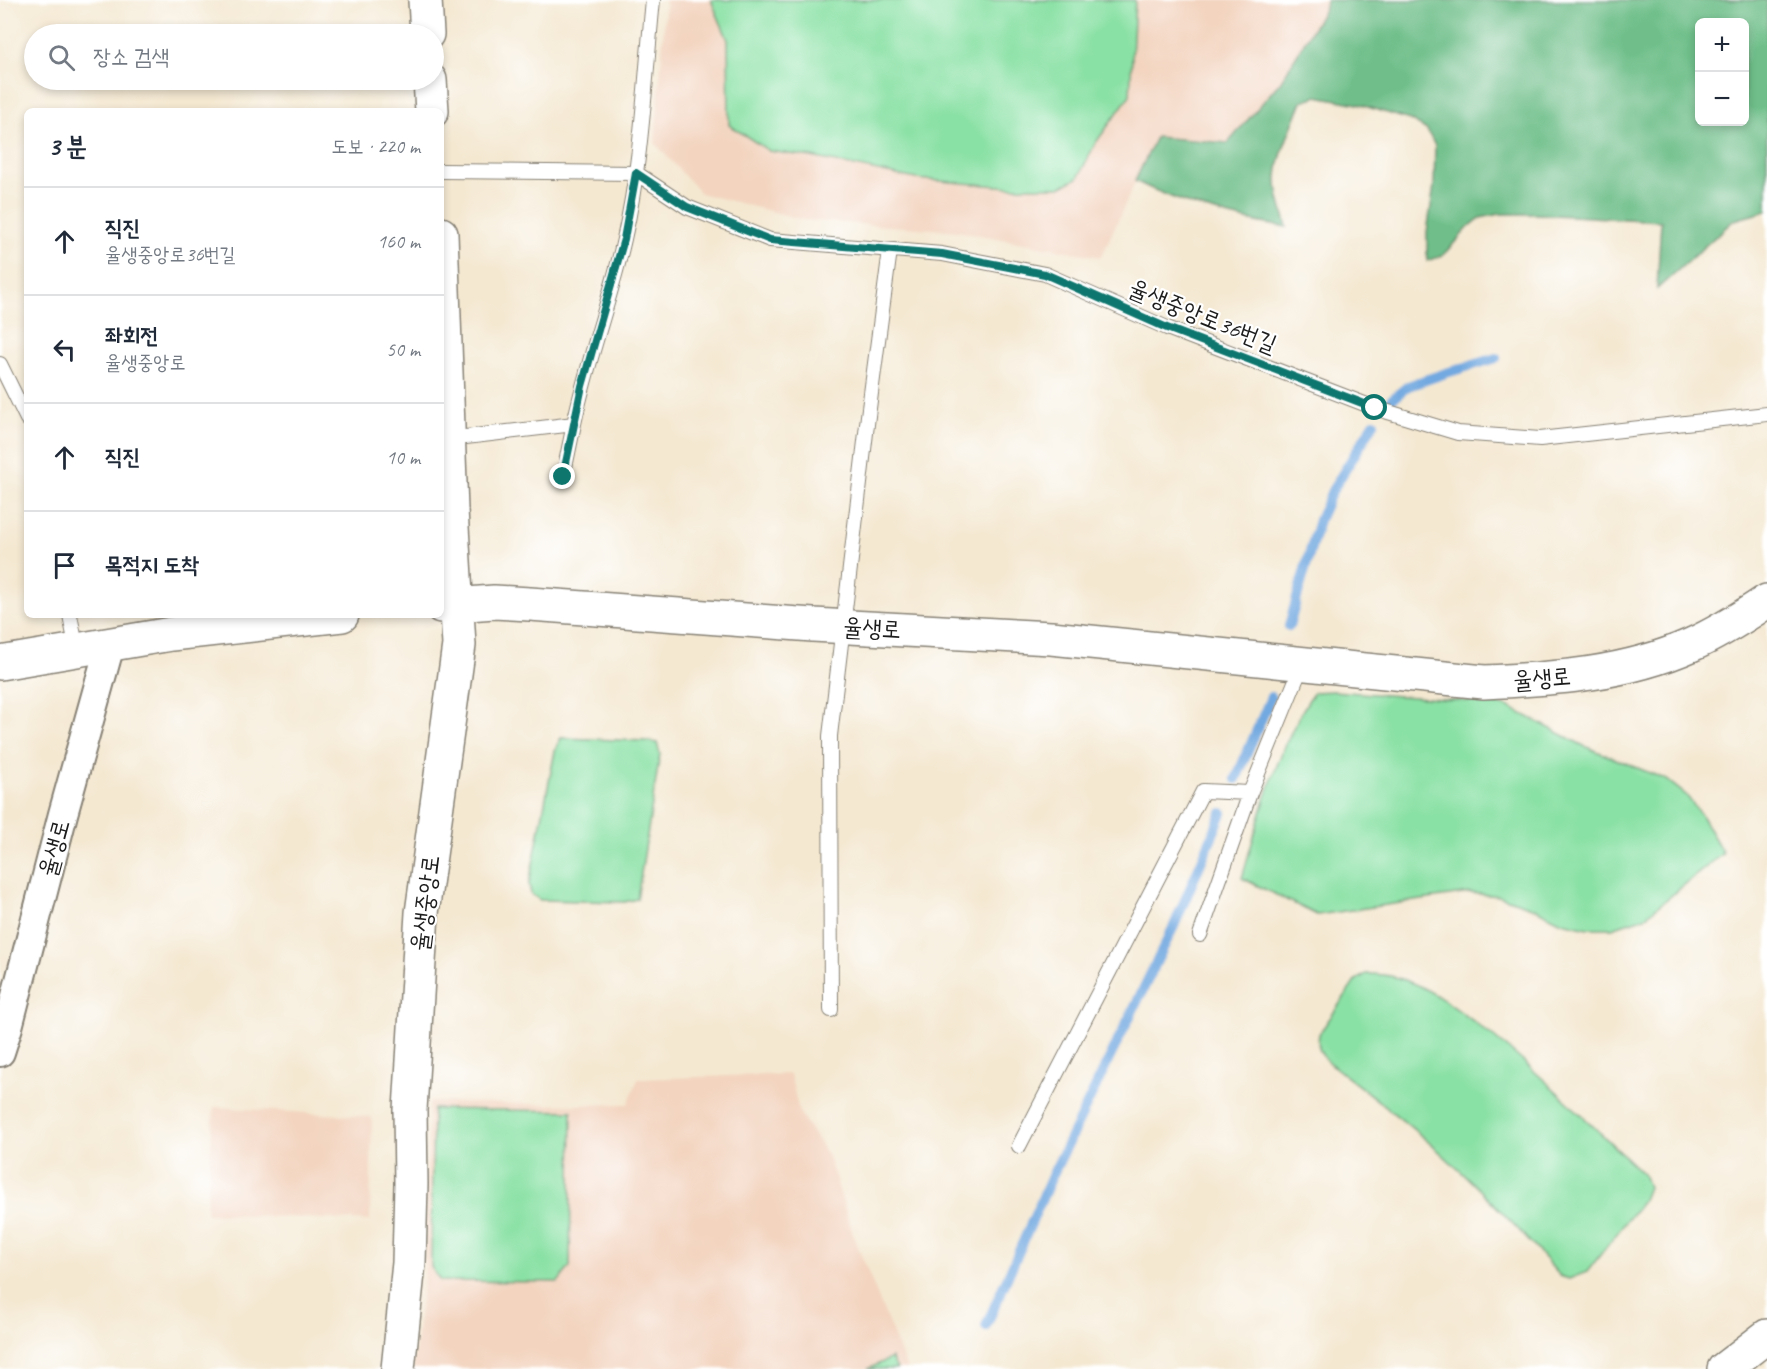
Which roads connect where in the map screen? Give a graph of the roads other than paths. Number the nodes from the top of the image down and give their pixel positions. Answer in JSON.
{"nodes":[{"id":1,"x":425,"y":0,"type":"edge"},
{"id":2,"x":653,"y":0,"type":"edge"},
{"id":3,"x":426,"y":24,"type":"edge"},
{"id":4,"x":431,"y":90,"type":"edge"},
{"id":5,"x":432,"y":108,"type":"edge"},
{"id":6,"x":444,"y":171,"type":"edge"},
{"id":7,"x":636,"y":173,"type":"junction"},
{"id":8,"x":890,"y":250,"type":"junction"},
{"id":9,"x":444,"y":311,"type":"edge"},
{"id":10,"x":0,"y":364,"type":"edge"},
{"id":11,"x":24,"y":413,"type":"edge"},
{"id":12,"x":1767,"y":414,"type":"edge"},
{"id":13,"x":574,"y":424,"type":"junction"},
{"id":14,"x":449,"y":439,"type":"junction"},
{"id":15,"x":563,"y":477,"type":"dead end"},
{"id":16,"x":1767,"y":601,"type":"edge"},
{"id":17,"x":448,"y":605,"type":"edge"},
{"id":18,"x":71,"y":618,"type":"edge"},
{"id":19,"x":315,"y":618,"type":"edge"},
{"id":20,"x":843,"y":626,"type":"junction"},
{"id":21,"x":110,"y":645,"type":"junction"},
{"id":22,"x":77,"y":651,"type":"junction"},
{"id":23,"x":0,"y":663,"type":"edge"},
{"id":24,"x":1302,"y":665,"type":"junction"},
{"id":25,"x":1250,"y":794,"type":"junction"},
{"id":26,"x":1200,"y":935,"type":"dead end"},
{"id":27,"x":831,"y":1010,"type":"dead end"},
{"id":28,"x":0,"y":1052,"type":"edge"},
{"id":29,"x":1019,"y":1146,"type":"dead end"},
{"id":30,"x":1767,"y":1336,"type":"edge"},
{"id":31,"x":398,"y":1369,"type":"edge"},
{"id":32,"x":1724,"y":1369,"type":"edge"}],
"edges":[{"from":1,"to":3,"type":"street"},
{"from":2,"to":7,"type":"lane"},
{"from":4,"to":5,"type":"street"},
{"from":6,"to":7,"type":"lane"},
{"from":7,"to":8,"type":"lane","name":"율생중앙로36번길"},
{"from":7,"to":13,"type":"lane"},
{"from":8,"to":12,"type":"lane","name":"율생중앙로36번길"},
{"from":8,"to":20,"type":"lane"},
{"from":9,"to":14,"type":"street","name":"율생중앙로"},
{"from":10,"to":11,"type":"lane"},
{"from":13,"to":14,"type":"lane"},
{"from":13,"to":15,"type":"lane"},
{"from":14,"to":17,"type":"street","name":"율생중앙로"},
{"from":16,"to":24,"type":"street","name":"율생로"},
{"from":17,"to":20,"type":"street","name":"율생로"},
{"from":17,"to":31,"type":"street","name":"율생중앙로"},
{"from":18,"to":22,"type":"lane"},
{"from":19,"to":21,"type":"street"},
{"from":20,"to":24,"type":"street","name":"율생로"},
{"from":20,"to":27,"type":"lane"},
{"from":21,"to":22,"type":"street"},
{"from":21,"to":28,"type":"street","name":"율생로"},
{"from":22,"to":23,"type":"street"},
{"from":24,"to":25,"type":"lane"},
{"from":25,"to":26,"type":"lane"},
{"from":25,"to":29,"type":"lane"},
{"from":30,"to":32,"type":"street"}]}
